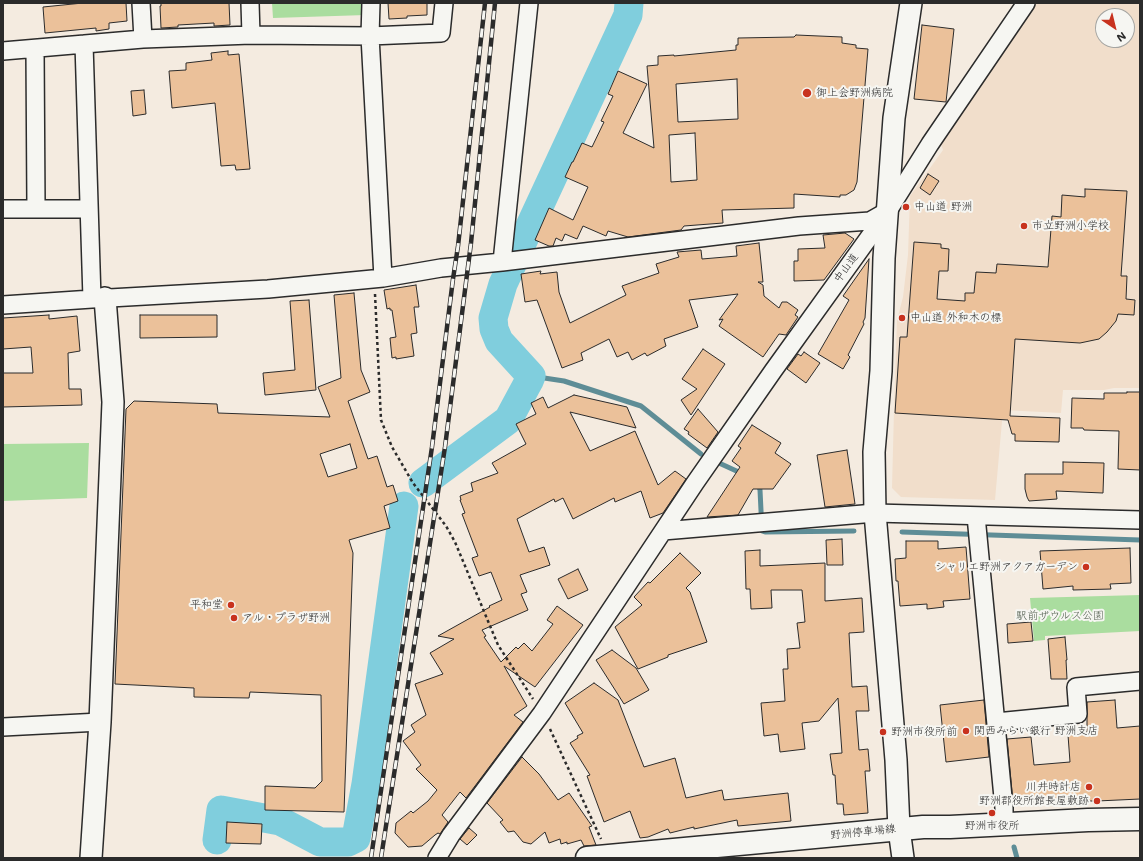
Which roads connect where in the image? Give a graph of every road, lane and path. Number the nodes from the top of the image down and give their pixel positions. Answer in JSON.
{"nodes":[{"id":1,"x":141,"y":3,"type":"edge"},
{"id":2,"x":250,"y":3,"type":"edge"},
{"id":3,"x":371,"y":3,"type":"edge"},
{"id":4,"x":444,"y":3,"type":"edge"},
{"id":5,"x":529,"y":3,"type":"edge"},
{"id":6,"x":912,"y":3,"type":"edge"},
{"id":7,"x":1026,"y":3,"type":"edge"},
{"id":8,"x":250,"y":35,"type":"junction"},
{"id":9,"x":370,"y":36,"type":"junction"},
{"id":10,"x":143,"y":39,"type":"junction"},
{"id":11,"x":84,"y":44,"type":"junction"},
{"id":12,"x":35,"y":49,"type":"junction"},
{"id":13,"x":3,"y":51,"type":"edge"},
{"id":14,"x":3,"y":208,"type":"edge"},
{"id":15,"x":36,"y":208,"type":"junction"},
{"id":16,"x":89,"y":209,"type":"junction"},
{"id":17,"x":888,"y":211,"type":"junction"},
{"id":18,"x":502,"y":262,"type":"junction"},
{"id":19,"x":378,"y":278,"type":"junction"},
{"id":20,"x":98,"y":298,"type":"junction"},
{"id":21,"x":3,"y":305,"type":"edge"},
{"id":22,"x":876,"y":513,"type":"junction"},
{"id":23,"x":1140,"y":520,"type":"edge"},
{"id":24,"x":978,"y":529,"type":"junction"},
{"id":25,"x":663,"y":531,"type":"junction"},
{"id":26,"x":1140,"y":681,"type":"edge"},
{"id":27,"x":542,"y":713,"type":"junction"},
{"id":28,"x":100,"y":722,"type":"junction"},
{"id":29,"x":996,"y":722,"type":"junction"},
{"id":30,"x":3,"y":727,"type":"edge"},
{"id":31,"x":1140,"y":819,"type":"edge"},
{"id":32,"x":1004,"y":824,"type":"junction"},
{"id":33,"x":899,"y":829,"type":"junction"},
{"id":34,"x":609,"y":856,"type":"junction"},
{"id":35,"x":91,"y":858,"type":"edge"},
{"id":36,"x":437,"y":858,"type":"edge"},
{"id":37,"x":587,"y":858,"type":"edge"},
{"id":38,"x":903,"y":858,"type":"edge"}],
"edges":[{"from":1,"to":10,"type":"street"},
{"from":2,"to":8,"type":"street"},
{"from":3,"to":9,"type":"street"},
{"from":4,"to":9,"type":"street"},
{"from":5,"to":18,"type":"street"},
{"from":6,"to":17,"type":"street"},
{"from":7,"to":17,"type":"street","name":"中山道"},
{"from":8,"to":9,"type":"street"},
{"from":8,"to":10,"type":"street"},
{"from":9,"to":19,"type":"street"},
{"from":10,"to":11,"type":"street"},
{"from":11,"to":12,"type":"street"},
{"from":11,"to":16,"type":"street"},
{"from":12,"to":13,"type":"street"},
{"from":12,"to":15,"type":"street"},
{"from":14,"to":15,"type":"street"},
{"from":15,"to":16,"type":"street"},
{"from":16,"to":20,"type":"street"},
{"from":17,"to":18,"type":"street"},
{"from":17,"to":22,"type":"street"},
{"from":17,"to":25,"type":"street","name":"中山道"},
{"from":18,"to":19,"type":"street"},
{"from":19,"to":20,"type":"street"},
{"from":19,"to":27,"type":"path"},
{"from":20,"to":21,"type":"street"},
{"from":20,"to":28,"type":"street"},
{"from":22,"to":24,"type":"street"},
{"from":22,"to":25,"type":"street"},
{"from":22,"to":33,"type":"street"},
{"from":23,"to":24,"type":"street"},
{"from":24,"to":29,"type":"street"},
{"from":25,"to":27,"type":"street","name":"中山道"},
{"from":26,"to":29,"type":"street"},
{"from":27,"to":34,"type":"path"},
{"from":27,"to":36,"type":"street","name":"中山道"},
{"from":28,"to":30,"type":"street"},
{"from":28,"to":35,"type":"street"},
{"from":29,"to":32,"type":"street"},
{"from":31,"to":32,"type":"main road","name":"野洲停車場線"},
{"from":32,"to":33,"type":"main road","name":"野洲停車場線"},
{"from":33,"to":34,"type":"main road","name":"野洲停車場線"},
{"from":33,"to":38,"type":"street"},
{"from":34,"to":37,"type":"main road","name":"野洲停車場線"}]}
